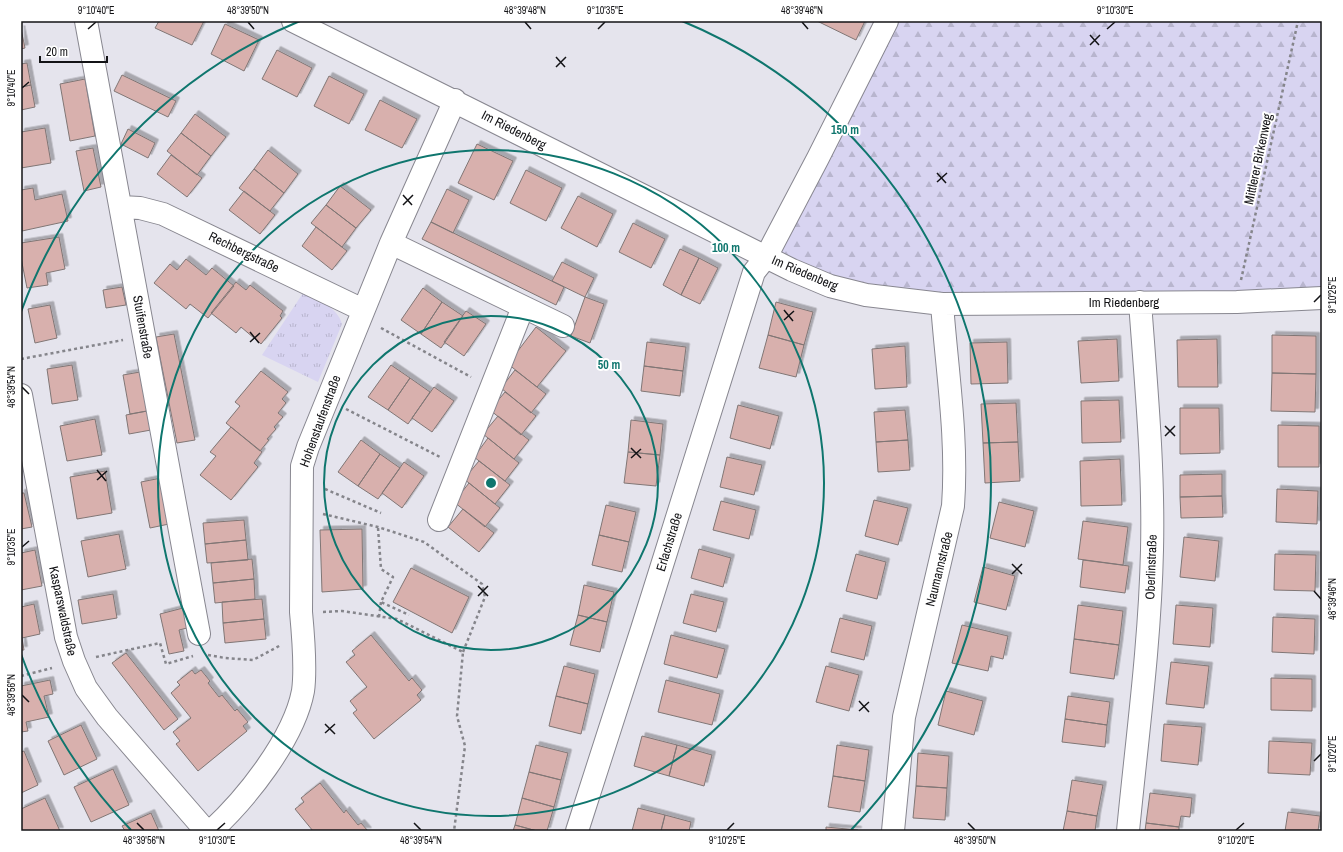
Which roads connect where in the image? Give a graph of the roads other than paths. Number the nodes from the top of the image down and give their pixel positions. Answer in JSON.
{"nodes":[{"id":1,"x":86,"y":21,"type":"edge"},
{"id":2,"x":294,"y":21,"type":"edge"},
{"id":3,"x":887,"y":21,"type":"edge"},
{"id":4,"x":455,"y":100,"type":"junction"},
{"id":5,"x":121,"y":207,"type":"junction"},
{"id":6,"x":391,"y":243,"type":"junction"},
{"id":7,"x":766,"y":257,"type":"junction"},
{"id":8,"x":1322,"y":298,"type":"edge"},
{"id":9,"x":1140,"y":302,"type":"junction"},
{"id":10,"x":942,"y":304,"type":"junction"},
{"id":11,"x":523,"y":306,"type":"junction"},
{"id":12,"x":361,"y":313,"type":"junction"},
{"id":13,"x":563,"y":326,"type":"dead end"},
{"id":14,"x":21,"y":395,"type":"edge"},
{"id":15,"x":439,"y":520,"type":"dead end"},
{"id":16,"x":199,"y":634,"type":"dead end"},
{"id":17,"x":206,"y":831,"type":"edge"},
{"id":18,"x":211,"y":831,"type":"edge"},
{"id":19,"x":577,"y":831,"type":"edge"},
{"id":20,"x":893,"y":831,"type":"edge"},
{"id":21,"x":1128,"y":831,"type":"edge"}],
"edges":[{"from":1,"to":5,"type":"street","name":"Stuifenstraße"},
{"from":2,"to":4,"type":"street","name":"Im Riedenberg"},
{"from":3,"to":7,"type":"street","name":"Erlachstraße"},
{"from":4,"to":6,"type":"street","name":"Hohenstaufenstraße"},
{"from":4,"to":7,"type":"street","name":"Im Riedenberg"},
{"from":5,"to":12,"type":"street","name":"Rechbergstraße"},
{"from":5,"to":16,"type":"street","name":"Stuifenstraße"},
{"from":6,"to":11,"type":"street"},
{"from":6,"to":12,"type":"street","name":"Hohenstaufenstraße"},
{"from":7,"to":10,"type":"street","name":"Im Riedenberg"},
{"from":7,"to":19,"type":"street","name":"Erlachstraße"},
{"from":8,"to":9,"type":"street","name":"Im Riedenberg"},
{"from":9,"to":10,"type":"street","name":"Im Riedenberg"},
{"from":9,"to":21,"type":"street","name":"Oberlinstraße"},
{"from":10,"to":20,"type":"street","name":"Naumannstraße"},
{"from":11,"to":13,"type":"street"},
{"from":11,"to":15,"type":"street"},
{"from":12,"to":18,"type":"street","name":"Hohenstaufenstraße"},
{"from":14,"to":17,"type":"street","name":"Kasparswaldstraße"}]}
